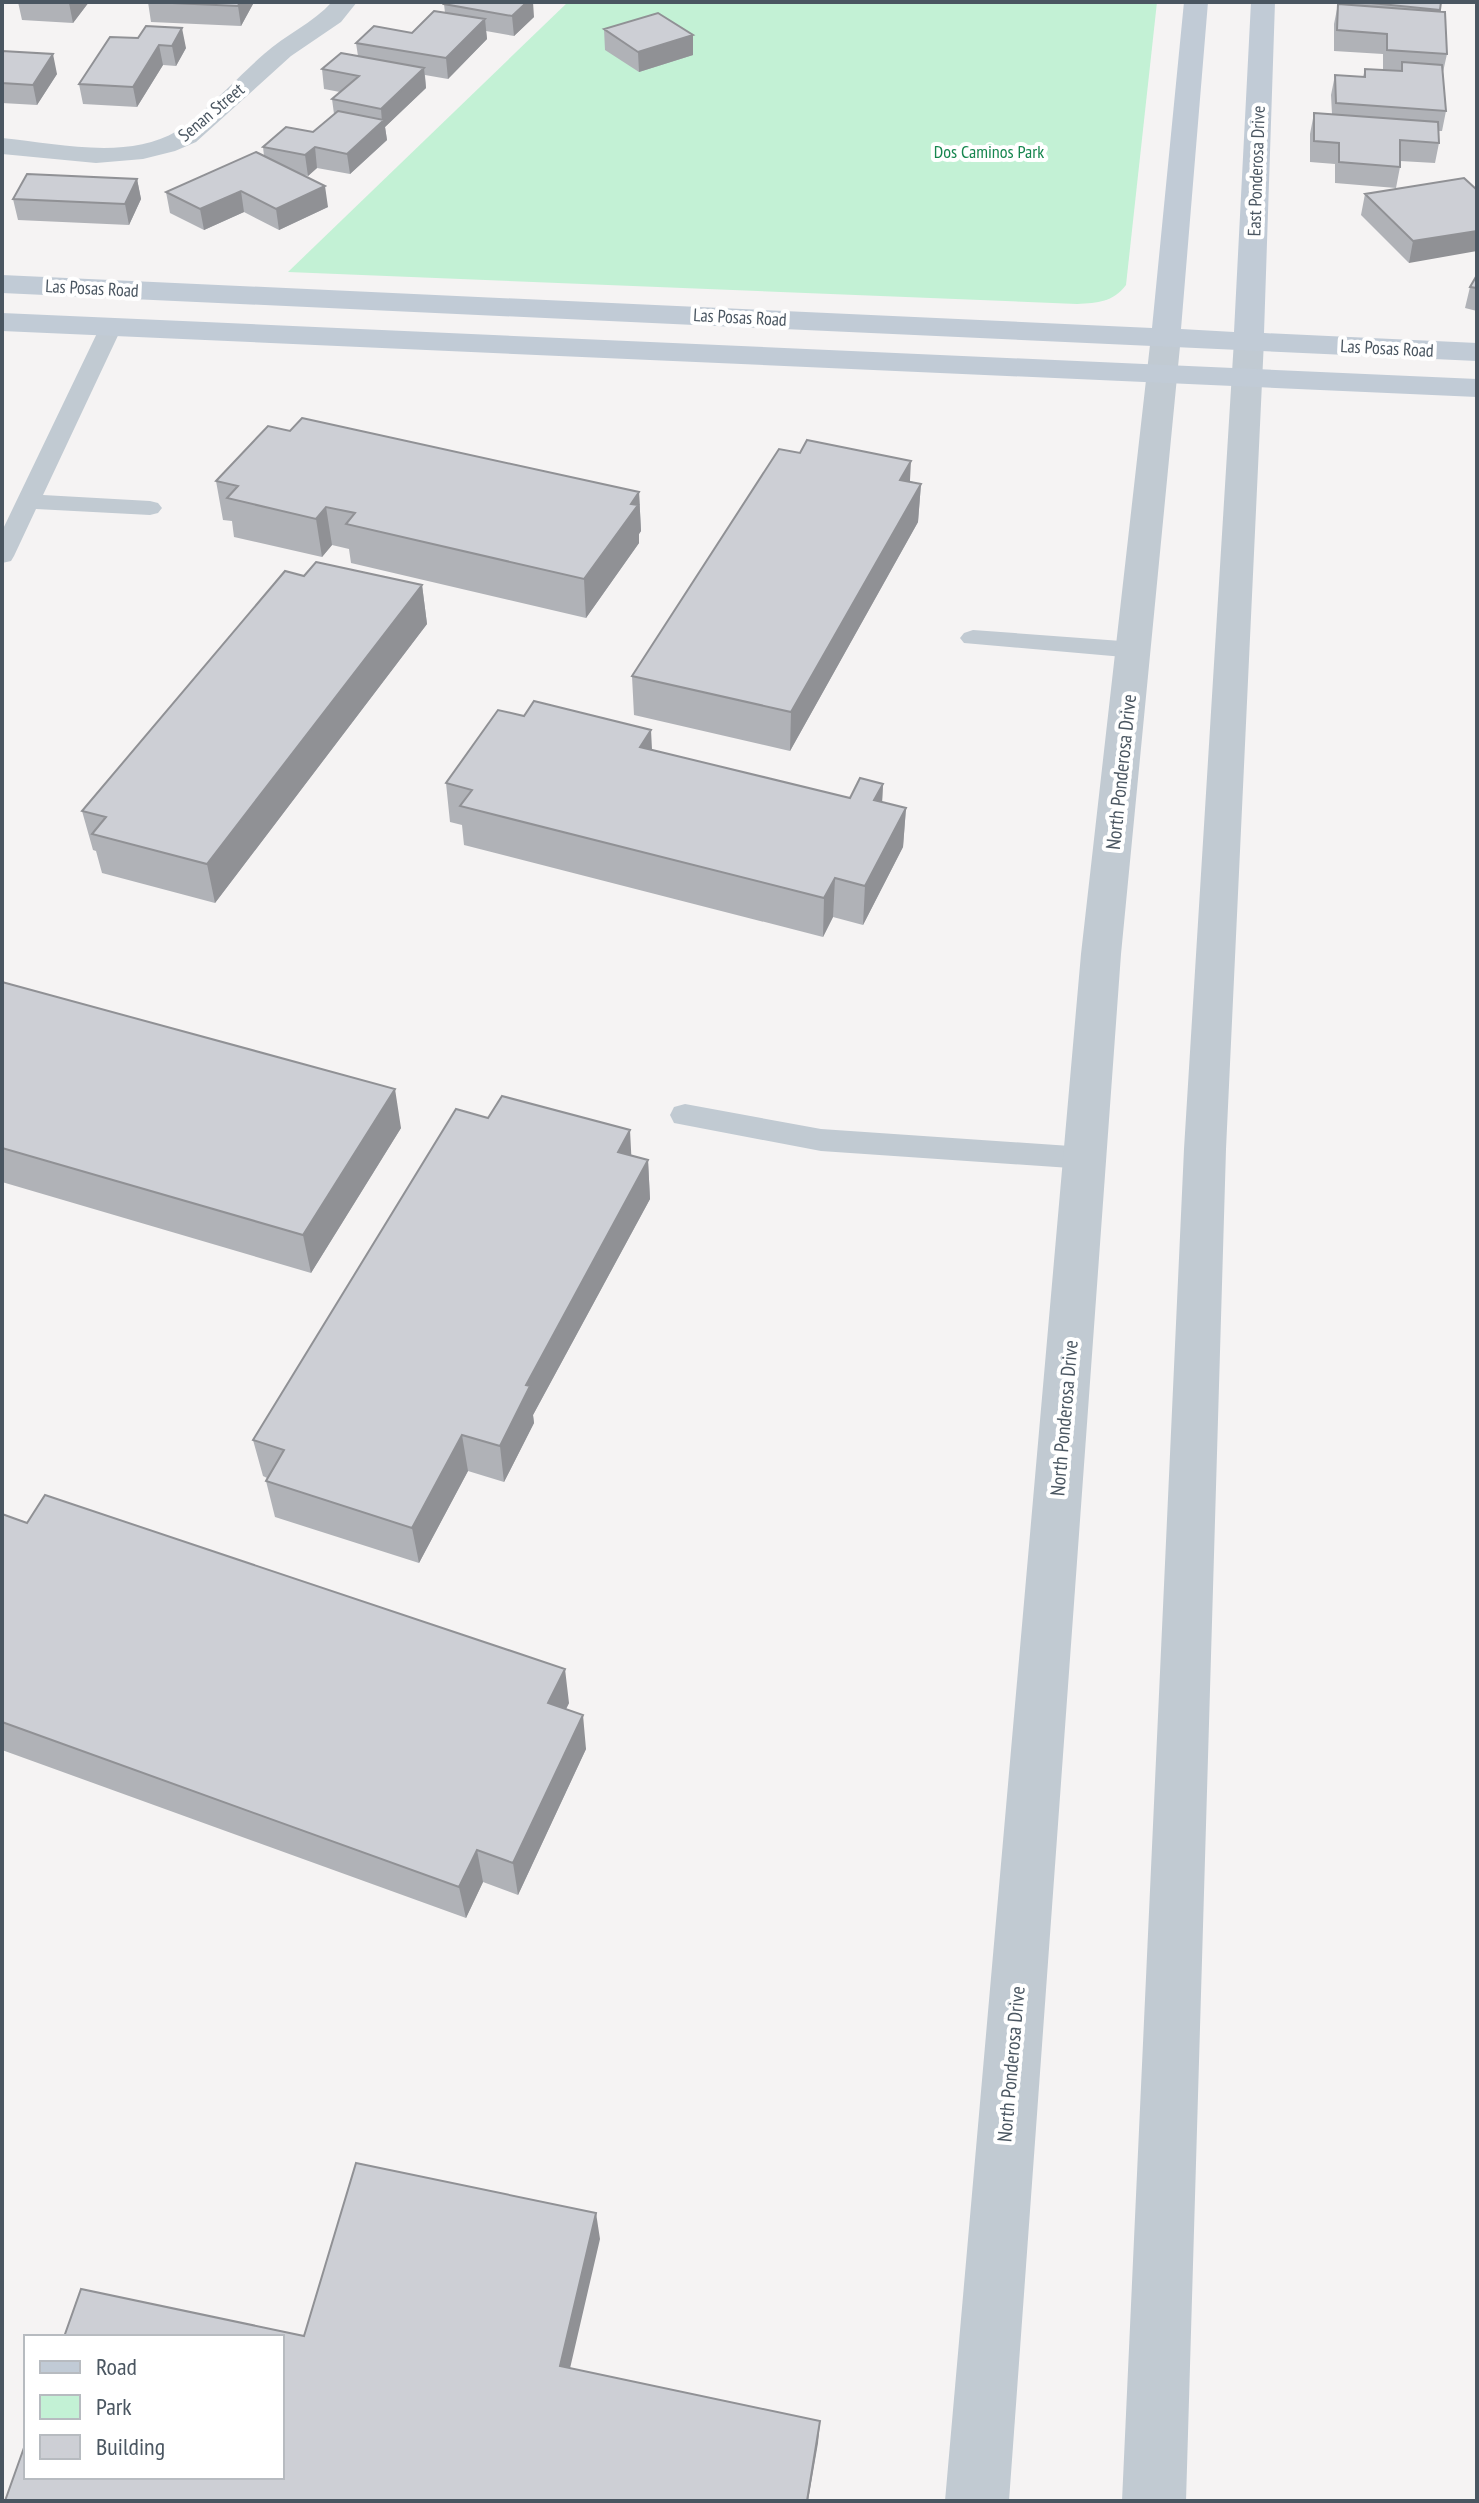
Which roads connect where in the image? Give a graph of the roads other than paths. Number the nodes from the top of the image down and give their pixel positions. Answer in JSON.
{"nodes":[{"id":1,"x":345,"y":2,"type":"edge"},
{"id":2,"x":1196,"y":2,"type":"edge"},
{"id":3,"x":1263,"y":2,"type":"edge"},
{"id":4,"x":2,"y":146,"type":"edge"},
{"id":5,"x":2,"y":284,"type":"edge"},
{"id":6,"x":556,"y":309,"type":"junction"},
{"id":7,"x":2,"y":322,"type":"edge"},
{"id":8,"x":111,"y":327,"type":"junction"},
{"id":9,"x":1477,"y":352,"type":"edge"},
{"id":10,"x":1164,"y":355,"type":"junction"},
{"id":11,"x":1248,"y":359,"type":"junction"},
{"id":12,"x":1477,"y":388,"type":"edge"},
{"id":13,"x":28,"y":501,"type":"junction"},
{"id":14,"x":150,"y":508,"type":"dead end"},
{"id":15,"x":2,"y":556,"type":"edge"},
{"id":16,"x":973,"y":638,"type":"dead end"},
{"id":17,"x":1135,"y":650,"type":"junction"},
{"id":18,"x":685,"y":1115,"type":"dead end"},
{"id":19,"x":1085,"y":1158,"type":"junction"},
{"id":20,"x":977,"y":2501,"type":"edge"},
{"id":21,"x":1154,"y":2501,"type":"edge"}],
"edges":[{"from":1,"to":4,"type":"street","name":"Senan Street"},
{"from":2,"to":10,"type":"main road"},
{"from":3,"to":11,"type":"main road","name":"East Ponderosa Drive"},
{"from":5,"to":6,"type":"main road","name":"Las Posas Road"},
{"from":6,"to":8,"type":"main road"},
{"from":6,"to":10,"type":"main road","name":"Las Posas Road"},
{"from":7,"to":8,"type":"main road","name":"Las Posas Road"},
{"from":8,"to":10,"type":"main road","name":"Las Posas Road"},
{"from":8,"to":13,"type":"lane"},
{"from":9,"to":11,"type":"main road","name":"Las Posas Road"},
{"from":10,"to":11,"type":"main road","name":"Las Posas Road"},
{"from":10,"to":17,"type":"street","name":"North Ponderosa Drive"},
{"from":11,"to":12,"type":"main road","name":"Las Posas Road"},
{"from":11,"to":21,"type":"street"},
{"from":13,"to":14,"type":"lane"},
{"from":13,"to":15,"type":"lane"},
{"from":16,"to":17,"type":"lane"},
{"from":17,"to":19,"type":"street","name":"North Ponderosa Drive"},
{"from":18,"to":19,"type":"lane"},
{"from":19,"to":20,"type":"street","name":"North Ponderosa Drive"}]}
